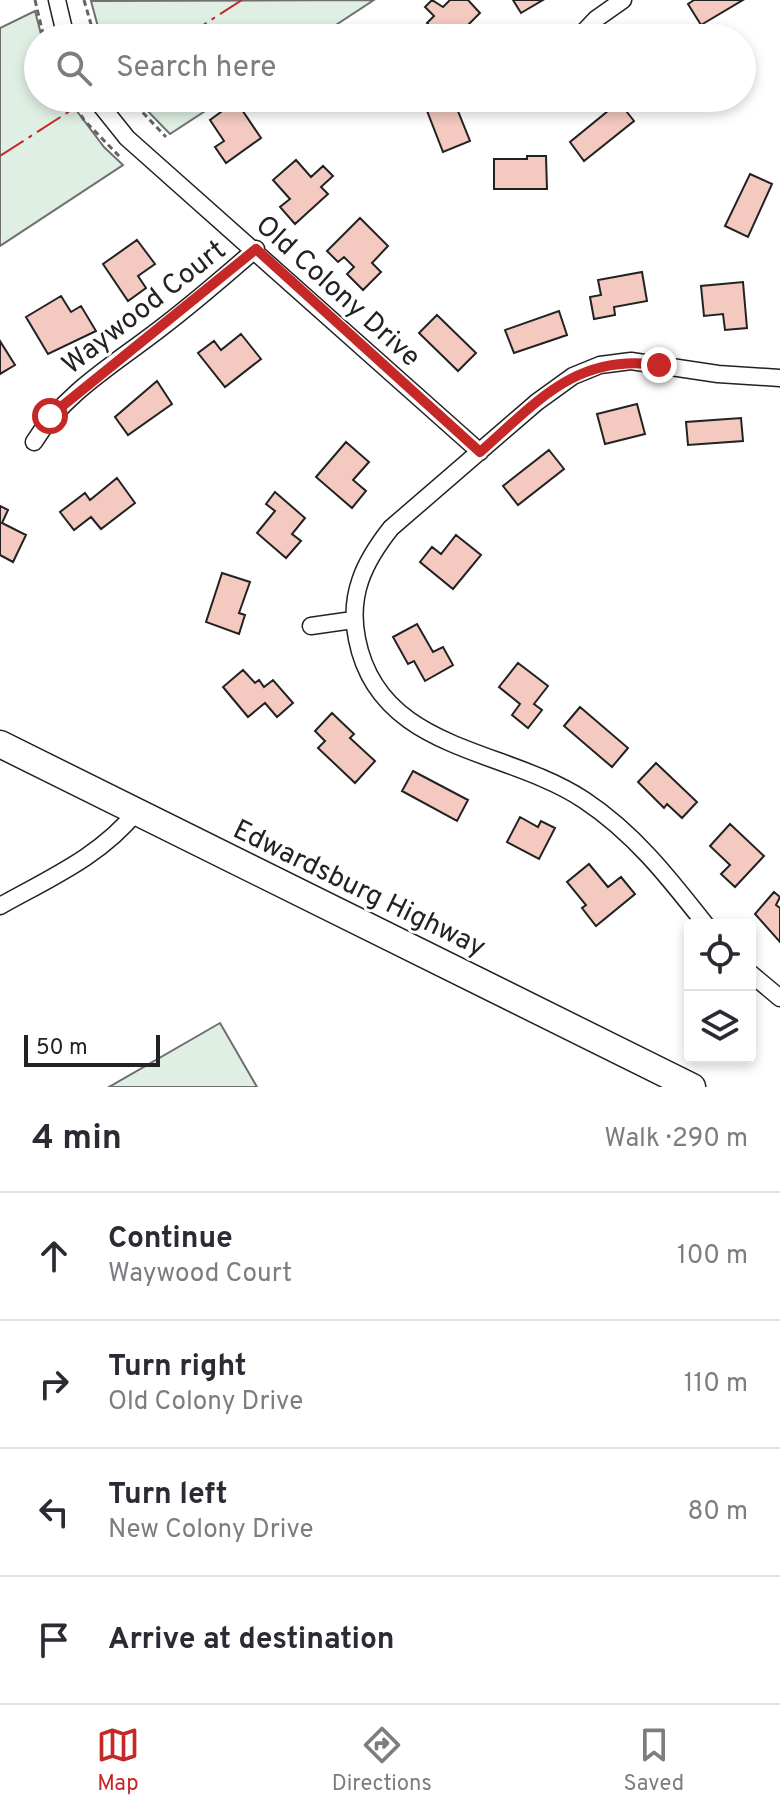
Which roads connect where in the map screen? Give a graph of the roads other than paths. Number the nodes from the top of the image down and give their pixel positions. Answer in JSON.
{"nodes":[{"id":1,"x":57,"y":0,"type":"edge"},
{"id":2,"x":623,"y":0,"type":"edge"},
{"id":3,"x":63,"y":24,"type":"edge"},
{"id":4,"x":591,"y":24,"type":"edge"},
{"id":5,"x":106,"y":112,"type":"edge"},
{"id":6,"x":256,"y":249,"type":"junction"},
{"id":7,"x":780,"y":378,"type":"edge"},
{"id":8,"x":34,"y":442,"type":"dead end"},
{"id":9,"x":480,"y":452,"type":"junction"},
{"id":10,"x":353,"y":620,"type":"junction"},
{"id":11,"x":311,"y":626,"type":"dead end"},
{"id":12,"x":0,"y":744,"type":"edge"},
{"id":13,"x":136,"y":812,"type":"junction"},
{"id":14,"x":0,"y":906,"type":"edge"},
{"id":15,"x":701,"y":919,"type":"edge"},
{"id":16,"x":756,"y":978,"type":"edge"},
{"id":17,"x":780,"y":998,"type":"edge"},
{"id":18,"x":692,"y":1087,"type":"edge"}],
"edges":[{"from":1,"to":3,"type":"street"},
{"from":2,"to":4,"type":"street"},
{"from":5,"to":6,"type":"street","name":"Old Colony Drive"},
{"from":6,"to":8,"type":"street","name":"Waywood Court"},
{"from":6,"to":9,"type":"street","name":"Old Colony Drive"},
{"from":7,"to":9,"type":"street"},
{"from":9,"to":10,"type":"street"},
{"from":10,"to":11,"type":"street"},
{"from":10,"to":15,"type":"street"},
{"from":12,"to":13,"type":"main road","name":"Edwardsburg Highway"},
{"from":13,"to":14,"type":"street"},
{"from":13,"to":18,"type":"main road","name":"Edwardsburg Highway"},
{"from":16,"to":17,"type":"street"}]}
